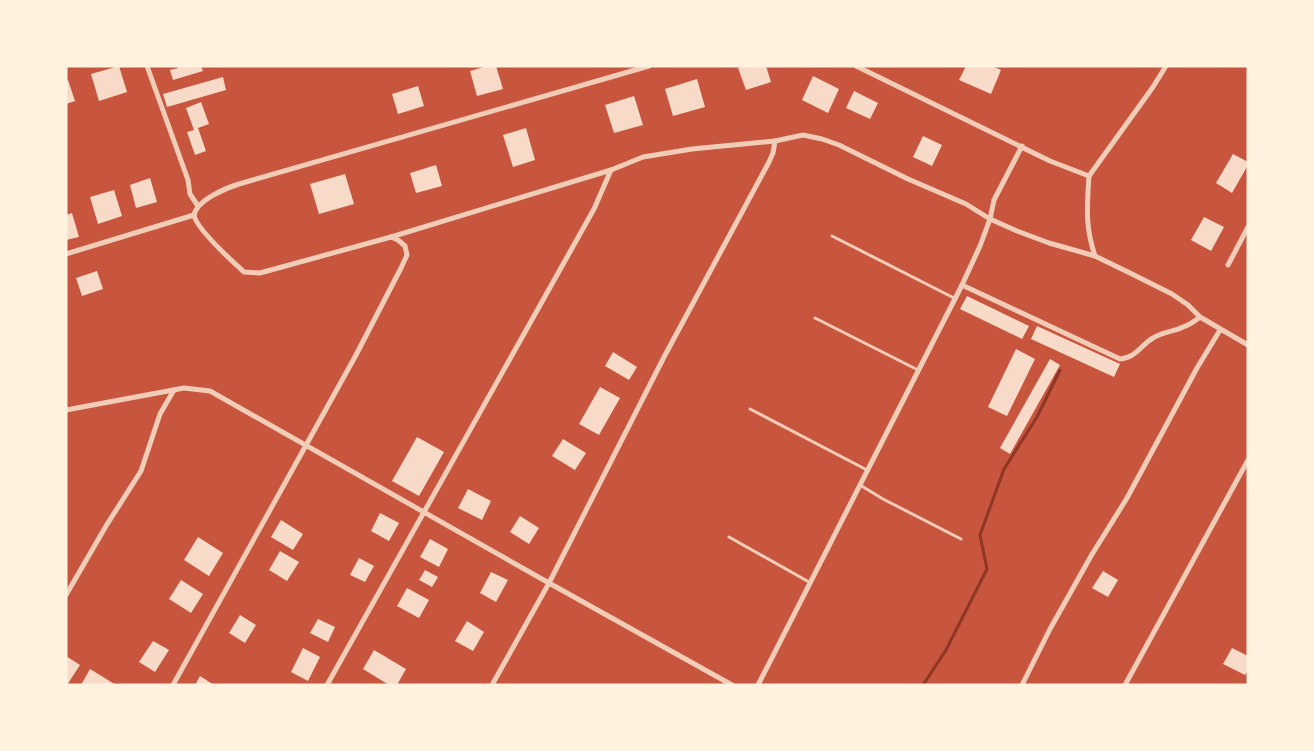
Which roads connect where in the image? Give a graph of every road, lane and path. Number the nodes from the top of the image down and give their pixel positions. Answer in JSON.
{"nodes":[{"id":1,"x":147,"y":66,"type":"edge"},
{"id":2,"x":649,"y":66,"type":"edge"},
{"id":3,"x":856,"y":66,"type":"edge"},
{"id":4,"x":1166,"y":66,"type":"edge"},
{"id":5,"x":775,"y":140,"type":"junction"},
{"id":6,"x":1022,"y":146,"type":"junction"},
{"id":7,"x":611,"y":170,"type":"junction"},
{"id":8,"x":1089,"y":176,"type":"junction"},
{"id":9,"x":198,"y":206,"type":"junction"},
{"id":10,"x":194,"y":215,"type":"junction"},
{"id":11,"x":990,"y":219,"type":"junction"},
{"id":12,"x":1248,"y":227,"type":"edge"},
{"id":13,"x":832,"y":236,"type":"dead end"},
{"id":14,"x":391,"y":237,"type":"junction"},
{"id":15,"x":66,"y":254,"type":"edge"},
{"id":16,"x":1095,"y":256,"type":"junction"},
{"id":17,"x":1228,"y":265,"type":"dead end"},
{"id":18,"x":962,"y":285,"type":"junction"},
{"id":19,"x":954,"y":298,"type":"junction"},
{"id":20,"x":1200,"y":317,"type":"junction"},
{"id":21,"x":815,"y":318,"type":"dead end"},
{"id":22,"x":1220,"y":330,"type":"junction"},
{"id":23,"x":1248,"y":345,"type":"edge"},
{"id":24,"x":918,"y":370,"type":"junction"},
{"id":25,"x":174,"y":390,"type":"junction"},
{"id":26,"x":750,"y":409,"type":"dead end"},
{"id":27,"x":66,"y":410,"type":"edge"},
{"id":28,"x":307,"y":445,"type":"junction"},
{"id":29,"x":1248,"y":460,"type":"edge"},
{"id":30,"x":867,"y":470,"type":"junction"},
{"id":31,"x":859,"y":485,"type":"junction"},
{"id":32,"x":424,"y":511,"type":"junction"},
{"id":33,"x":729,"y":537,"type":"dead end"},
{"id":34,"x":961,"y":539,"type":"dead end"},
{"id":35,"x":809,"y":582,"type":"junction"},
{"id":36,"x":549,"y":583,"type":"junction"},
{"id":37,"x":66,"y":596,"type":"edge"},
{"id":38,"x":173,"y":685,"type":"edge"},
{"id":39,"x":327,"y":685,"type":"edge"},
{"id":40,"x":492,"y":685,"type":"edge"},
{"id":41,"x":732,"y":685,"type":"edge"},
{"id":42,"x":758,"y":685,"type":"edge"},
{"id":43,"x":1022,"y":685,"type":"edge"},
{"id":44,"x":1125,"y":685,"type":"edge"}],
"edges":[{"from":1,"to":9,"type":"street"},
{"from":2,"to":9,"type":"street"},
{"from":3,"to":6,"type":"street"},
{"from":4,"to":8,"type":"street"},
{"from":5,"to":7,"type":"street"},
{"from":5,"to":11,"type":"street"},
{"from":5,"to":36,"type":"street"},
{"from":6,"to":8,"type":"street"},
{"from":6,"to":11,"type":"street"},
{"from":7,"to":14,"type":"street"},
{"from":7,"to":32,"type":"street"},
{"from":8,"to":16,"type":"street"},
{"from":9,"to":10,"type":"street"},
{"from":10,"to":14,"type":"street"},
{"from":10,"to":15,"type":"street"},
{"from":11,"to":16,"type":"street"},
{"from":11,"to":18,"type":"street"},
{"from":12,"to":17,"type":"street"},
{"from":13,"to":19,"type":"lane"},
{"from":14,"to":28,"type":"street"},
{"from":16,"to":20,"type":"street"},
{"from":18,"to":19,"type":"street"},
{"from":18,"to":20,"type":"street"},
{"from":19,"to":24,"type":"street"},
{"from":20,"to":22,"type":"street"},
{"from":21,"to":24,"type":"lane"},
{"from":22,"to":23,"type":"street"},
{"from":22,"to":43,"type":"street"},
{"from":24,"to":30,"type":"street"},
{"from":25,"to":27,"type":"street"},
{"from":25,"to":28,"type":"street"},
{"from":25,"to":37,"type":"street"},
{"from":26,"to":30,"type":"lane"},
{"from":28,"to":32,"type":"street"},
{"from":28,"to":38,"type":"street"},
{"from":29,"to":44,"type":"street"},
{"from":30,"to":31,"type":"street"},
{"from":31,"to":34,"type":"lane"},
{"from":31,"to":35,"type":"street"},
{"from":32,"to":36,"type":"street"},
{"from":32,"to":39,"type":"street"},
{"from":33,"to":35,"type":"lane"},
{"from":35,"to":42,"type":"street"},
{"from":36,"to":40,"type":"street"},
{"from":36,"to":41,"type":"street"}]}
